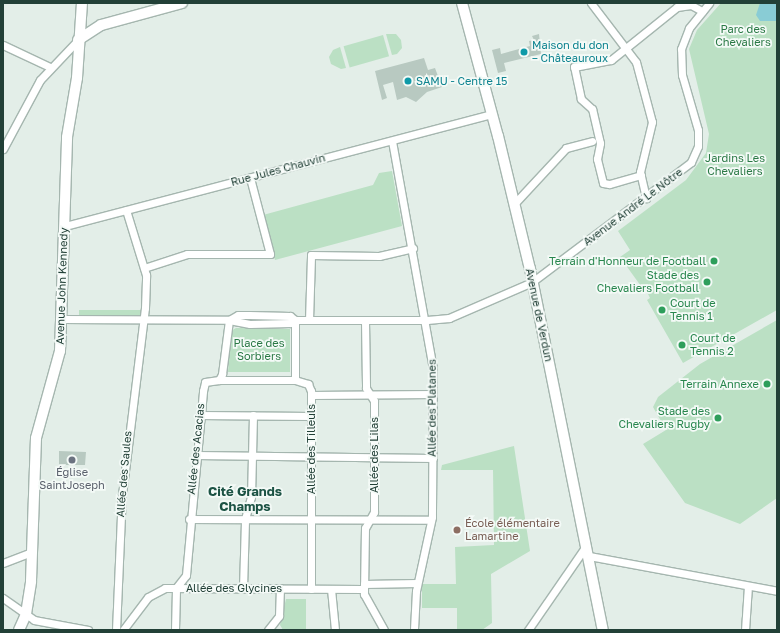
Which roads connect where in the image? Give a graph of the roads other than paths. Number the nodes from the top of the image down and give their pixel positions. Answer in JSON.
{"nodes":[{"id":1,"x":182,"y":3,"type":"edge"},
{"id":2,"x":462,"y":3,"type":"edge"},
{"id":3,"x":591,"y":3,"type":"edge"},
{"id":4,"x":709,"y":3,"type":"edge"},
{"id":5,"x":82,"y":6,"type":"edge"},
{"id":6,"x":702,"y":11,"type":"junction"},
{"id":7,"x":101,"y":25,"type":"junction"},
{"id":8,"x":78,"y":40,"type":"junction"},
{"id":9,"x":3,"y":45,"type":"edge"},
{"id":10,"x":625,"y":48,"type":"junction"},
{"id":11,"x":50,"y":67,"type":"junction"},
{"id":12,"x":492,"y":114,"type":"junction"},
{"id":13,"x":392,"y":141,"type":"junction"},
{"id":14,"x":592,"y":141,"type":"dead end"},
{"id":15,"x":3,"y":149,"type":"edge"},
{"id":16,"x":641,"y":175,"type":"junction"},
{"id":17,"x":250,"y":178,"type":"junction"},
{"id":18,"x":646,"y":198,"type":"junction"},
{"id":19,"x":514,"y":204,"type":"junction"},
{"id":20,"x":126,"y":210,"type":"junction"},
{"id":21,"x":65,"y":226,"type":"junction"},
{"id":22,"x":413,"y":248,"type":"junction"},
{"id":23,"x":144,"y":268,"type":"junction"},
{"id":24,"x":532,"y":282,"type":"junction"},
{"id":25,"x":62,"y":319,"type":"junction"},
{"id":26,"x":144,"y":319,"type":"junction"},
{"id":27,"x":228,"y":320,"type":"junction"},
{"id":28,"x":295,"y":320,"type":"junction"},
{"id":29,"x":309,"y":320,"type":"junction"},
{"id":30,"x":427,"y":320,"type":"junction"},
{"id":31,"x":365,"y":321,"type":"junction"},
{"id":32,"x":219,"y":380,"type":"junction"},
{"id":33,"x":295,"y":380,"type":"junction"},
{"id":34,"x":433,"y":394,"type":"junction"},
{"id":35,"x":310,"y":395,"type":"junction"},
{"id":36,"x":371,"y":395,"type":"junction"},
{"id":37,"x":200,"y":415,"type":"junction"},
{"id":38,"x":253,"y":415,"type":"junction"},
{"id":39,"x":311,"y":416,"type":"junction"},
{"id":40,"x":196,"y":455,"type":"junction"},
{"id":41,"x":252,"y":456,"type":"junction"},
{"id":42,"x":311,"y":456,"type":"junction"},
{"id":43,"x":374,"y":457,"type":"junction"},
{"id":44,"x":432,"y":458,"type":"junction"},
{"id":45,"x":189,"y":519,"type":"junction"},
{"id":46,"x":245,"y":519,"type":"junction"},
{"id":47,"x":311,"y":520,"type":"junction"},
{"id":48,"x":368,"y":520,"type":"junction"},
{"id":49,"x":431,"y":520,"type":"junction"},
{"id":50,"x":588,"y":551,"type":"junction"},
{"id":51,"x":31,"y":552,"type":"junction"},
{"id":52,"x":3,"y":563,"type":"edge"},
{"id":53,"x":417,"y":583,"type":"junction"},
{"id":54,"x":364,"y":586,"type":"junction"},
{"id":55,"x":748,"y":586,"type":"junction"},
{"id":56,"x":176,"y":588,"type":"junction"},
{"id":57,"x":243,"y":588,"type":"junction"},
{"id":58,"x":280,"y":588,"type":"junction"},
{"id":59,"x":311,"y":589,"type":"junction"},
{"id":60,"x":331,"y":589,"type":"junction"},
{"id":61,"x":777,"y":591,"type":"edge"},
{"id":62,"x":3,"y":598,"type":"edge"},
{"id":63,"x":26,"y":614,"type":"junction"},
{"id":64,"x":19,"y":630,"type":"edge"},
{"id":65,"x":88,"y":630,"type":"edge"},
{"id":66,"x":116,"y":630,"type":"edge"},
{"id":67,"x":123,"y":630,"type":"edge"},
{"id":68,"x":175,"y":630,"type":"edge"},
{"id":69,"x":268,"y":630,"type":"edge"},
{"id":70,"x":335,"y":630,"type":"edge"},
{"id":71,"x":384,"y":630,"type":"edge"},
{"id":72,"x":414,"y":630,"type":"edge"},
{"id":73,"x":528,"y":630,"type":"edge"},
{"id":74,"x":603,"y":630,"type":"edge"},
{"id":75,"x":745,"y":630,"type":"edge"}],
"edges":[{"from":1,"to":7,"type":"main road"},
{"from":2,"to":12,"type":"main road","name":"Avenue de Verdun"},
{"from":3,"to":10,"type":"street"},
{"from":4,"to":6,"type":"street","name":"Avenue André Le Nôtre"},
{"from":5,"to":7,"type":"main road","name":"Avenue John Kennedy"},
{"from":5,"to":8,"type":"main road","name":"Avenue John Kennedy"},
{"from":6,"to":10,"type":"street"},
{"from":6,"to":18,"type":"street","name":"Avenue André Le Nôtre"},
{"from":7,"to":8,"type":"main road"},
{"from":8,"to":11,"type":"street"},
{"from":8,"to":21,"type":"main road","name":"Avenue John Kennedy"},
{"from":9,"to":11,"type":"street"},
{"from":10,"to":16,"type":"street"},
{"from":10,"to":16,"type":"street"},
{"from":11,"to":15,"type":"street"},
{"from":12,"to":13,"type":"street","name":"Rue Jules Chauvin"},
{"from":12,"to":19,"type":"main road","name":"Avenue de Verdun"},
{"from":13,"to":17,"type":"street","name":"Rue Jules Chauvin"},
{"from":13,"to":22,"type":"street","name":"Allée des Platanes"},
{"from":14,"to":19,"type":"street"},
{"from":16,"to":18,"type":"street"},
{"from":17,"to":20,"type":"street","name":"Rue Jules Chauvin"},
{"from":17,"to":23,"type":"street"},
{"from":18,"to":24,"type":"street","name":"Avenue André Le Nôtre"},
{"from":19,"to":24,"type":"main road","name":"Avenue de Verdun"},
{"from":20,"to":21,"type":"street","name":"Rue Jules Chauvin"},
{"from":20,"to":23,"type":"street"},
{"from":21,"to":25,"type":"main road","name":"Avenue John Kennedy"},
{"from":22,"to":29,"type":"street"},
{"from":22,"to":30,"type":"street","name":"Allée des Platanes"},
{"from":23,"to":26,"type":"street","name":"Allée des Saules"},
{"from":24,"to":30,"type":"street","name":"Avenue André Le Nôtre"},
{"from":24,"to":50,"type":"main road","name":"Avenue de Verdun"},
{"from":25,"to":26,"type":"street","name":"Avenue André Le Nôtre"},
{"from":25,"to":51,"type":"main road","name":"Avenue John Kennedy"},
{"from":26,"to":27,"type":"street","name":"Avenue André Le Nôtre"},
{"from":26,"to":66,"type":"street","name":"Allée des Saules"},
{"from":27,"to":28,"type":"street","name":"Avenue André Le Nôtre"},
{"from":27,"to":32,"type":"street"},
{"from":28,"to":29,"type":"street","name":"Avenue André Le Nôtre"},
{"from":28,"to":33,"type":"street"},
{"from":29,"to":31,"type":"street","name":"Avenue André Le Nôtre"},
{"from":30,"to":31,"type":"street","name":"Avenue André Le Nôtre"},
{"from":30,"to":34,"type":"street","name":"Allée des Platanes"},
{"from":31,"to":36,"type":"street","name":"Allée des Lilas"},
{"from":32,"to":33,"type":"street"},
{"from":32,"to":37,"type":"street","name":"Allée des Acacias"},
{"from":33,"to":35,"type":"street","name":"Allée des Tilleuls"},
{"from":34,"to":36,"type":"street"},
{"from":34,"to":44,"type":"street","name":"Allée des Platanes"},
{"from":35,"to":36,"type":"street"},
{"from":35,"to":39,"type":"street","name":"Allée des Tilleuls"},
{"from":36,"to":43,"type":"street","name":"Allée des Lilas"},
{"from":37,"to":38,"type":"street"},
{"from":37,"to":40,"type":"street","name":"Allée des Acacias"},
{"from":38,"to":39,"type":"street"},
{"from":38,"to":41,"type":"street"},
{"from":39,"to":42,"type":"street","name":"Allée des Tilleuls"},
{"from":40,"to":41,"type":"street"},
{"from":40,"to":45,"type":"street","name":"Allée des Acacias"},
{"from":41,"to":42,"type":"street"},
{"from":41,"to":46,"type":"street"},
{"from":42,"to":43,"type":"street"},
{"from":42,"to":47,"type":"street","name":"Allée des Tilleuls"},
{"from":43,"to":44,"type":"street"},
{"from":43,"to":48,"type":"street","name":"Allée des Lilas"},
{"from":44,"to":49,"type":"street","name":"Allée des Platanes"},
{"from":45,"to":46,"type":"street"},
{"from":45,"to":56,"type":"street","name":"Allée des Acacias"},
{"from":46,"to":47,"type":"street"},
{"from":46,"to":57,"type":"street"},
{"from":47,"to":48,"type":"street"},
{"from":47,"to":59,"type":"street","name":"Allée des Tilleuls"},
{"from":48,"to":49,"type":"street"},
{"from":48,"to":54,"type":"street","name":"Allée des Lilas"},
{"from":49,"to":53,"type":"street","name":"Allée des Platanes"},
{"from":50,"to":55,"type":"street"},
{"from":50,"to":73,"type":"street"},
{"from":50,"to":74,"type":"main road","name":"Avenue de Verdun"},
{"from":51,"to":52,"type":"street"},
{"from":51,"to":63,"type":"main road","name":"Avenue John Kennedy"},
{"from":53,"to":54,"type":"street","name":"Allée des Glycines"},
{"from":53,"to":72,"type":"street","name":"Allée des Platanes"},
{"from":54,"to":60,"type":"street","name":"Allée des Glycines"},
{"from":54,"to":71,"type":"street"},
{"from":55,"to":61,"type":"street"},
{"from":55,"to":75,"type":"street"},
{"from":56,"to":57,"type":"street","name":"Allée des Glycines"},
{"from":56,"to":67,"type":"street","name":"Allée des Glycines"},
{"from":56,"to":68,"type":"street"},
{"from":57,"to":58,"type":"street","name":"Allée des Glycines"},
{"from":58,"to":59,"type":"street","name":"Allée des Glycines"},
{"from":58,"to":69,"type":"street"},
{"from":59,"to":60,"type":"street","name":"Allée des Glycines"},
{"from":60,"to":70,"type":"street"},
{"from":62,"to":63,"type":"street"},
{"from":63,"to":64,"type":"main road","name":"Avenue John Kennedy"},
{"from":63,"to":65,"type":"street"}]}
